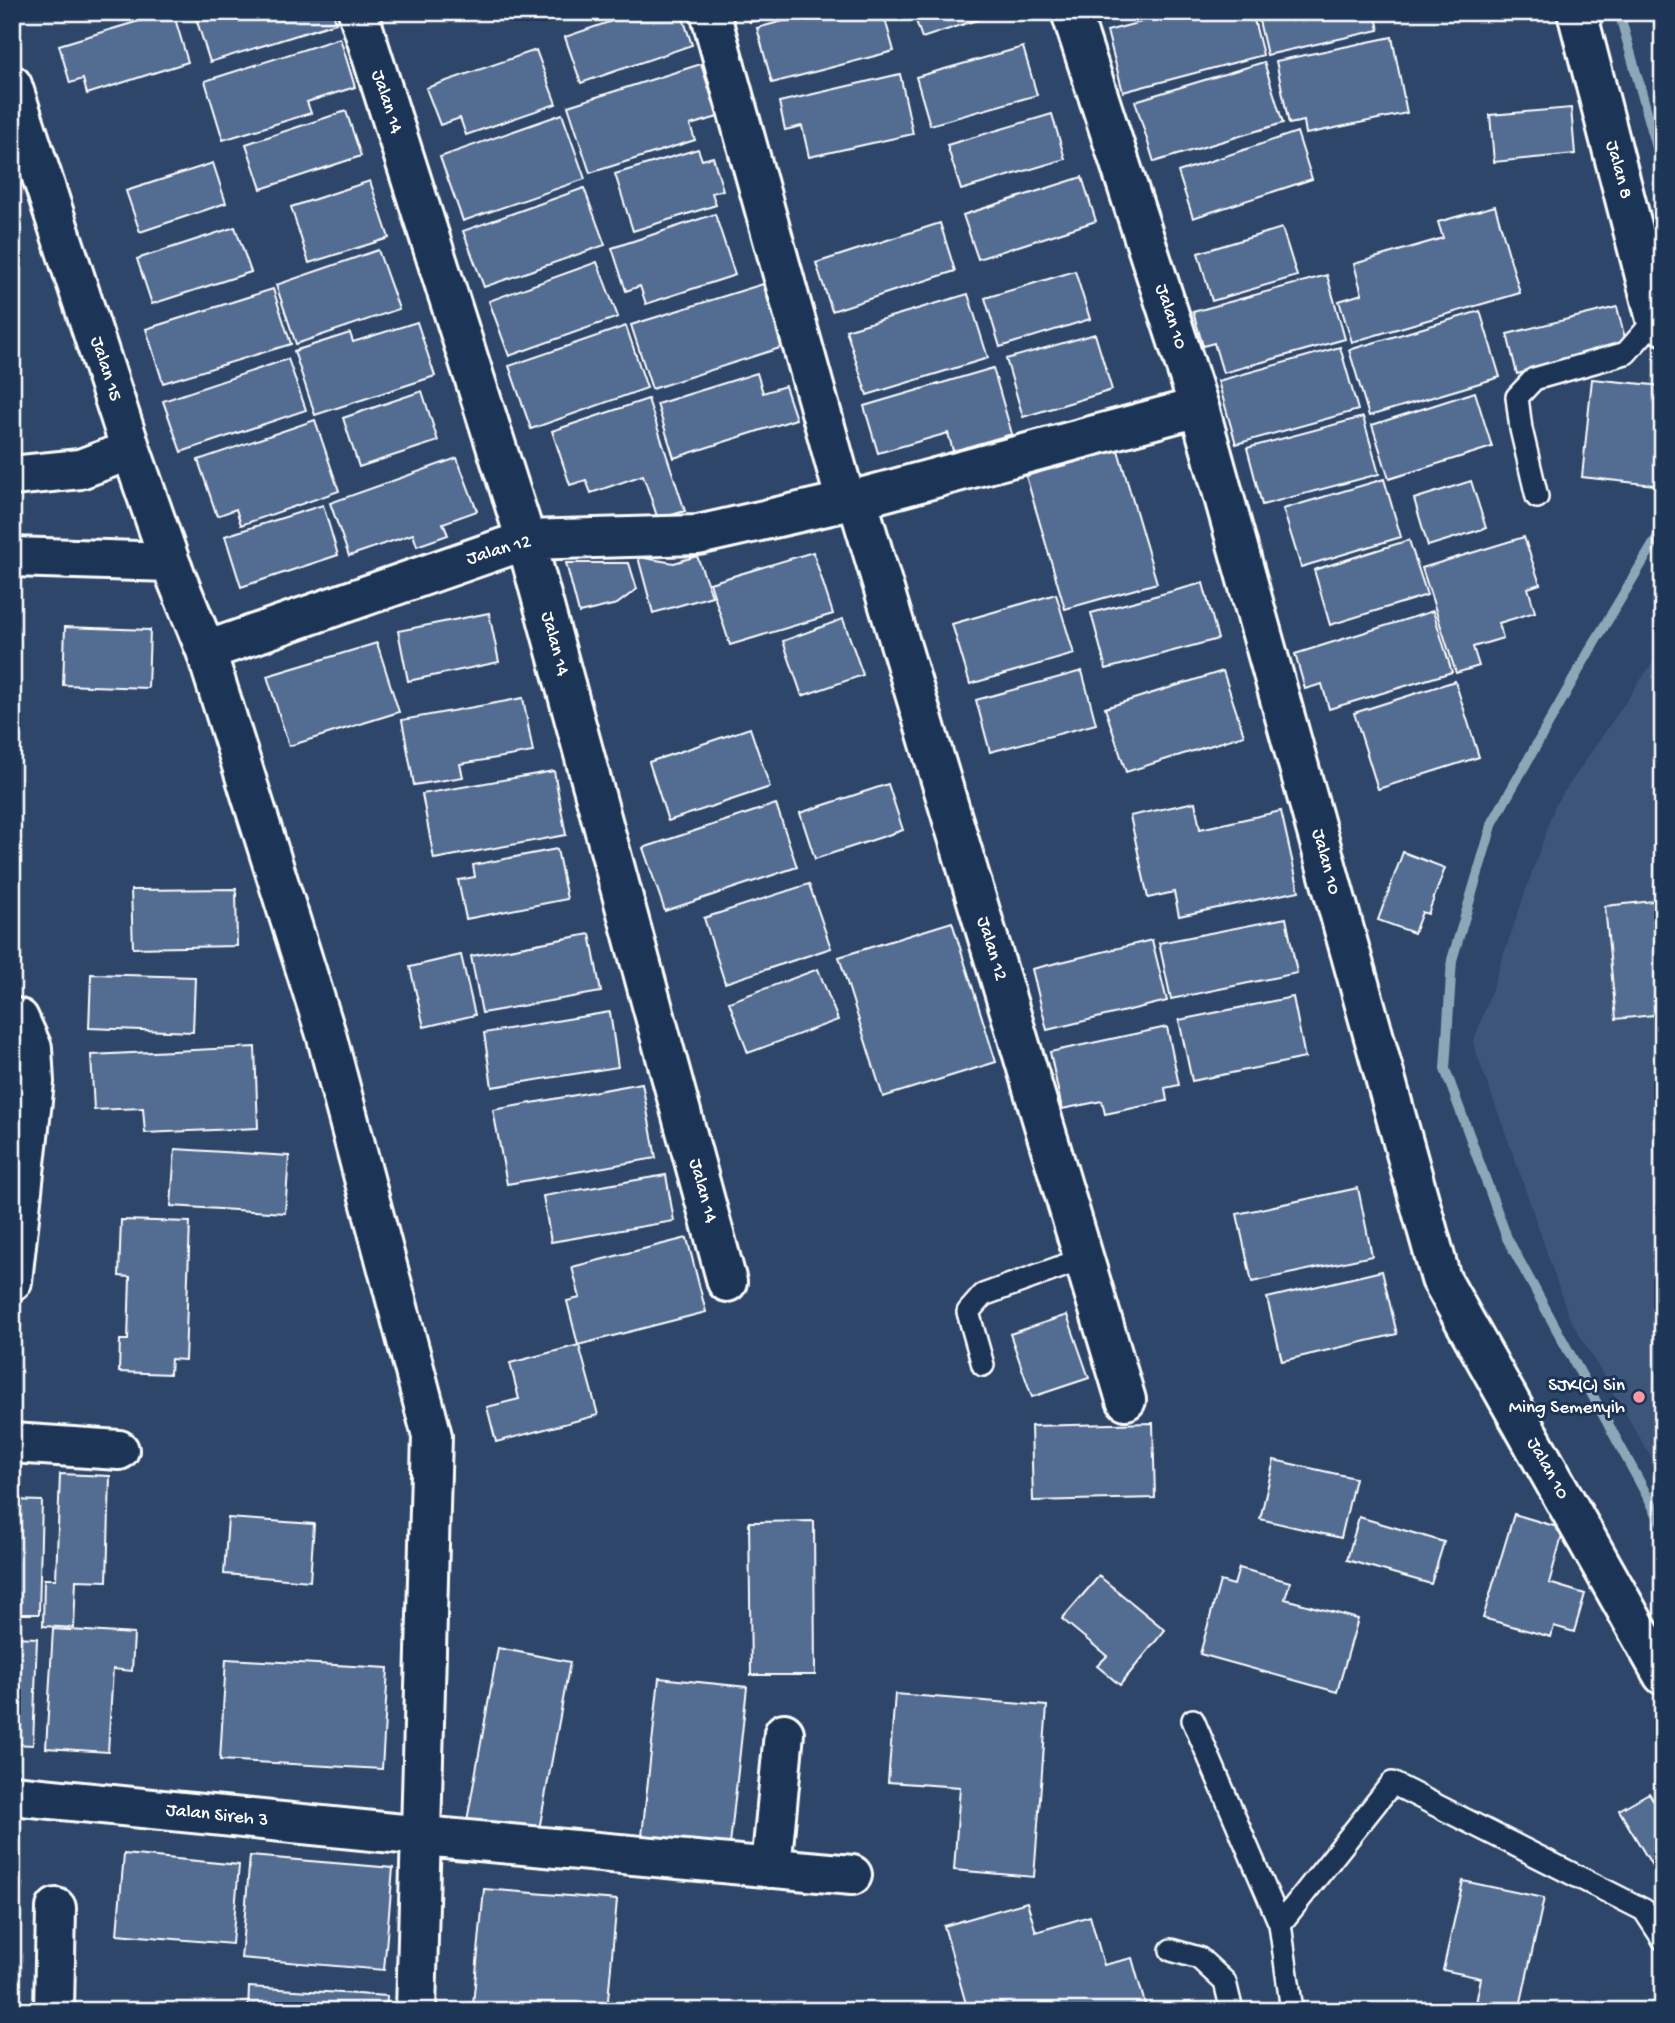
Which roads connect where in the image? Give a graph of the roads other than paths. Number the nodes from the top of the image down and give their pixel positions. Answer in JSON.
{"nodes":[{"id":1,"x":358,"y":12,"type":"edge"},
{"id":2,"x":709,"y":12,"type":"edge"},
{"id":3,"x":1071,"y":12,"type":"edge"},
{"id":4,"x":1577,"y":12,"type":"edge"},
{"id":5,"x":12,"y":85,"type":"edge"},
{"id":6,"x":22,"y":149,"type":"edge"},
{"id":7,"x":1659,"y":322,"type":"edge"},
{"id":8,"x":1199,"y":407,"type":"junction"},
{"id":9,"x":131,"y":450,"type":"junction"},
{"id":10,"x":12,"y":476,"type":"edge"},
{"id":11,"x":1537,"y":497,"type":"dead end"},
{"id":12,"x":852,"y":500,"type":"junction"},
{"id":13,"x":526,"y":540,"type":"junction"},
{"id":14,"x":12,"y":557,"type":"edge"},
{"id":15,"x":170,"y":562,"type":"junction"},
{"id":16,"x":206,"y":651,"type":"junction"},
{"id":17,"x":12,"y":1017,"type":"edge"},
{"id":18,"x":1083,"y":1259,"type":"junction"},
{"id":19,"x":12,"y":1281,"type":"edge"},
{"id":20,"x":727,"y":1283,"type":"dead end"},
{"id":21,"x":983,"y":1365,"type":"dead end"},
{"id":22,"x":1126,"y":1400,"type":"dead end"},
{"id":23,"x":12,"y":1443,"type":"edge"},
{"id":24,"x":119,"y":1450,"type":"dead end"},
{"id":25,"x":1663,"y":1675,"type":"edge"},
{"id":26,"x":1193,"y":1720,"type":"dead end"},
{"id":27,"x":784,"y":1733,"type":"dead end"},
{"id":28,"x":12,"y":1795,"type":"edge"},
{"id":29,"x":422,"y":1836,"type":"junction"},
{"id":30,"x":771,"y":1868,"type":"junction"},
{"id":31,"x":852,"y":1875,"type":"dead end"},
{"id":32,"x":56,"y":1908,"type":"dead end"},
{"id":33,"x":1280,"y":1924,"type":"junction"},
{"id":34,"x":1663,"y":1940,"type":"edge"},
{"id":35,"x":1171,"y":1950,"type":"dead end"},
{"id":36,"x":54,"y":2011,"type":"edge"},
{"id":37,"x":416,"y":2011,"type":"edge"},
{"id":38,"x":1232,"y":2011,"type":"edge"},
{"id":39,"x":1292,"y":2011,"type":"edge"}],
"edges":[{"from":1,"to":13,"type":"street","name":"Jalan 14"},
{"from":2,"to":12,"type":"street","name":"Jalan 12"},
{"from":3,"to":8,"type":"street","name":"Jalan 10"},
{"from":4,"to":7,"type":"street","name":"Jalan 8"},
{"from":5,"to":6,"type":"street","name":"Jalan 15"},
{"from":6,"to":9,"type":"street","name":"Jalan 15"},
{"from":7,"to":11,"type":"lane"},
{"from":8,"to":12,"type":"street","name":"Jalan 12"},
{"from":8,"to":25,"type":"street","name":"Jalan 10"},
{"from":9,"to":10,"type":"street"},
{"from":9,"to":15,"type":"street","name":"Jalan 15"},
{"from":12,"to":13,"type":"street","name":"Jalan 12"},
{"from":12,"to":18,"type":"street","name":"Jalan 12"},
{"from":13,"to":16,"type":"street","name":"Jalan 12"},
{"from":13,"to":20,"type":"street","name":"Jalan 14"},
{"from":14,"to":15,"type":"street"},
{"from":15,"to":16,"type":"street","name":"Jalan 15"},
{"from":16,"to":29,"type":"street","name":"Jalan 15"},
{"from":17,"to":19,"type":"street"},
{"from":18,"to":21,"type":"lane"},
{"from":18,"to":22,"type":"street","name":"Jalan 12"},
{"from":23,"to":24,"type":"street"},
{"from":26,"to":33,"type":"lane"},
{"from":27,"to":30,"type":"street"},
{"from":28,"to":29,"type":"street","name":"Jalan Sireh 3"},
{"from":29,"to":30,"type":"street","name":"Jalan Sireh 3"},
{"from":29,"to":37,"type":"street","name":"Jalan 15"},
{"from":30,"to":31,"type":"street","name":"Jalan Sireh 3"},
{"from":32,"to":36,"type":"street"},
{"from":33,"to":34,"type":"lane"},
{"from":33,"to":39,"type":"lane"},
{"from":35,"to":38,"type":"lane"}]}
